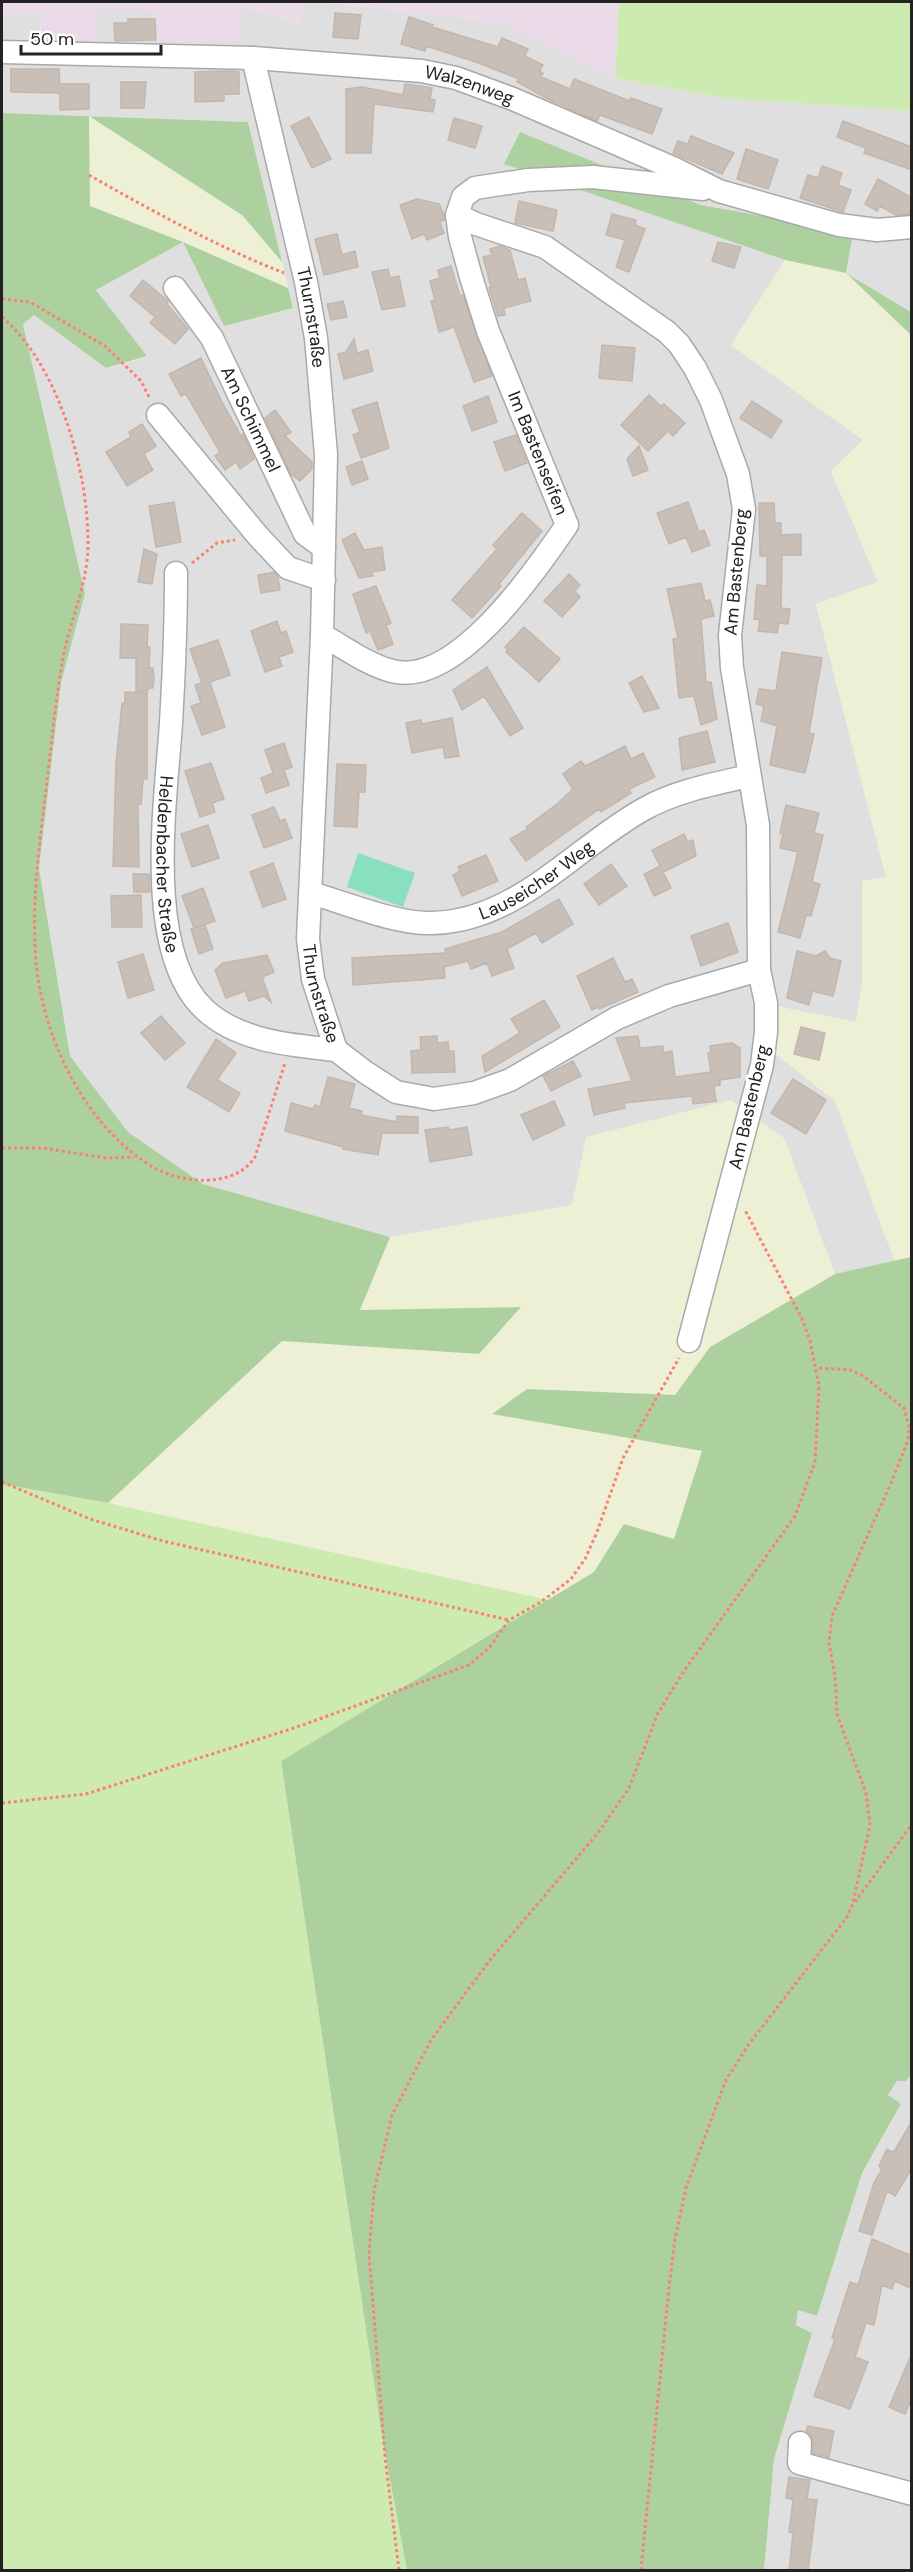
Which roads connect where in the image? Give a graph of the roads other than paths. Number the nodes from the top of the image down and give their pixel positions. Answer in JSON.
{"nodes":[{"id":1,"x":2,"y":52,"type":"edge"},
{"id":2,"x":253,"y":58,"type":"junction"},
{"id":3,"x":719,"y":191,"type":"junction"},
{"id":4,"x":457,"y":215,"type":"junction"},
{"id":5,"x":912,"y":227,"type":"edge"},
{"id":6,"x":175,"y":288,"type":"dead end"},
{"id":7,"x":158,"y":415,"type":"road end"},
{"id":8,"x":324,"y":548,"type":"junction"},
{"id":9,"x":176,"y":573,"type":"dead end"},
{"id":10,"x":324,"y":580,"type":"junction"},
{"id":11,"x":322,"y":635,"type":"junction"},
{"id":12,"x":749,"y":776,"type":"junction"},
{"id":13,"x":311,"y":892,"type":"junction"},
{"id":14,"x":759,"y":970,"type":"junction"},
{"id":15,"x":336,"y":1050,"type":"junction"},
{"id":16,"x":689,"y":1341,"type":"road end"},
{"id":17,"x":800,"y":2443,"type":"dead end"},
{"id":18,"x":912,"y":2494,"type":"edge"}],
"edges":[{"from":1,"to":2,"type":"street","name":"Walzenweg"},
{"from":2,"to":3,"type":"street","name":"Walzenweg"},
{"from":2,"to":8,"type":"street","name":"Thurnstraße"},
{"from":3,"to":4,"type":"street"},
{"from":3,"to":5,"type":"street","name":"Walzenweg"},
{"from":4,"to":11,"type":"street","name":"Im Bastenseifen"},
{"from":4,"to":12,"type":"street","name":"Am Bastenberg"},
{"from":6,"to":8,"type":"street","name":"Am Schimmel"},
{"from":7,"to":10,"type":"street"},
{"from":8,"to":10,"type":"street","name":"Thurnstraße"},
{"from":9,"to":15,"type":"street","name":"Heldenbacher Straße"},
{"from":10,"to":11,"type":"street","name":"Thurnstraße"},
{"from":11,"to":13,"type":"street","name":"Thurnstraße"},
{"from":12,"to":13,"type":"street","name":"Lauseicher Weg"},
{"from":12,"to":14,"type":"street","name":"Am Bastenberg"},
{"from":13,"to":15,"type":"street","name":"Thurnstraße"},
{"from":14,"to":15,"type":"street","name":"Thurnstraße"},
{"from":14,"to":16,"type":"street","name":"Am Bastenberg"},
{"from":17,"to":18,"type":"street"}]}
